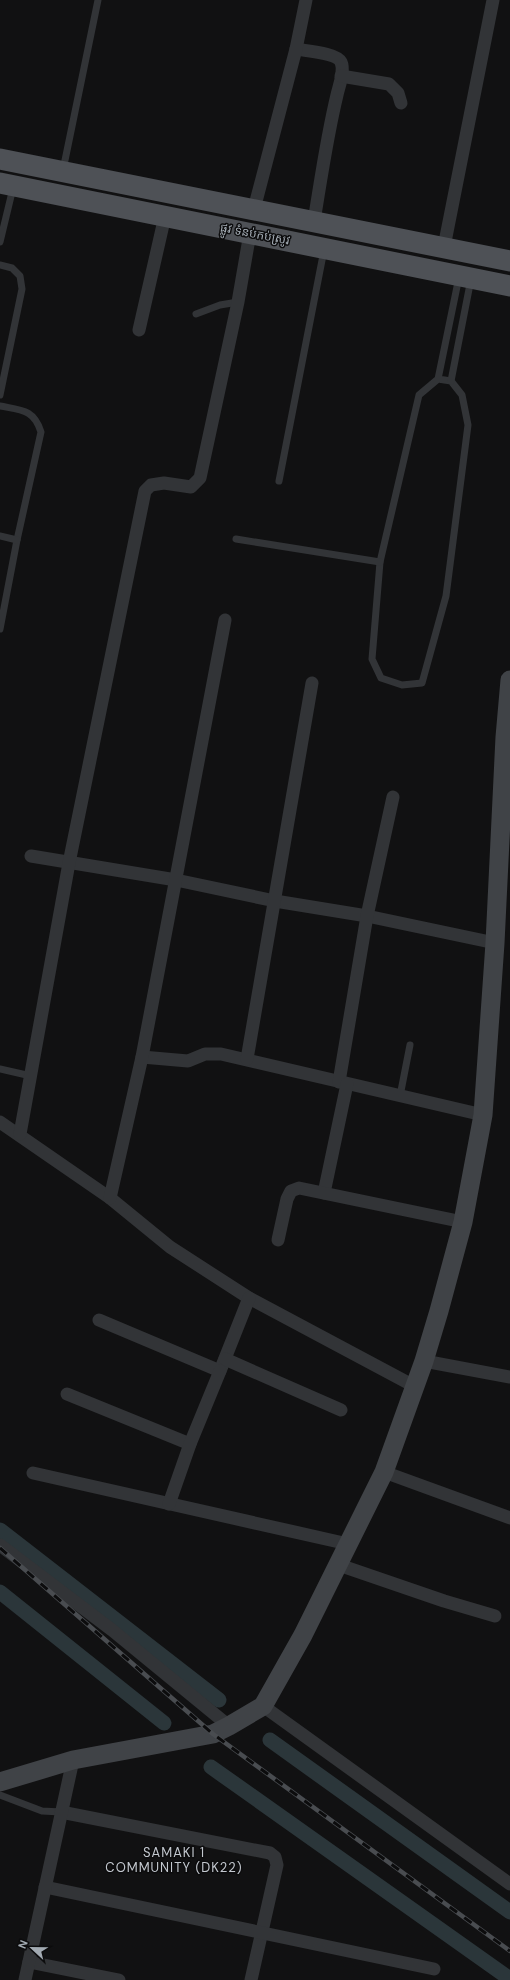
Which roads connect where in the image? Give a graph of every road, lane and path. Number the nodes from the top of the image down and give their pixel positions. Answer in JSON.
{"nodes":[{"id":1,"x":98,"y":0,"type":"edge"},
{"id":2,"x":306,"y":0,"type":"edge"},
{"id":3,"x":494,"y":0,"type":"edge"},
{"id":4,"x":296,"y":49,"type":"junction"},
{"id":5,"x":341,"y":76,"type":"junction"},
{"id":6,"x":401,"y":103,"type":"dead end"},
{"id":7,"x":0,"y":160,"type":"edge"},
{"id":8,"x":62,"y":172,"type":"junction"},
{"id":9,"x":7,"y":184,"type":"edge"},
{"id":10,"x":254,"y":209,"type":"junction"},
{"id":11,"x":165,"y":216,"type":"junction"},
{"id":12,"x":314,"y":221,"type":"junction"},
{"id":13,"x":250,"y":233,"type":"junction"},
{"id":14,"x":0,"y":242,"type":"edge"},
{"id":15,"x":444,"y":247,"type":"junction"},
{"id":16,"x":324,"y":248,"type":"junction"},
{"id":17,"x":510,"y":260,"type":"edge"},
{"id":18,"x":0,"y":265,"type":"edge"},
{"id":19,"x":465,"y":278,"type":"junction"},
{"id":20,"x":510,"y":286,"type":"edge"},
{"id":21,"x":238,"y":302,"type":"junction"},
{"id":22,"x":196,"y":314,"type":"dead end"},
{"id":23,"x":139,"y":330,"type":"dead end"},
{"id":24,"x":438,"y":379,"type":"junction"},
{"id":25,"x":450,"y":381,"type":"junction"},
{"id":26,"x":0,"y":395,"type":"edge"},
{"id":27,"x":0,"y":406,"type":"edge"},
{"id":28,"x":279,"y":481,"type":"dead end"},
{"id":29,"x":0,"y":536,"type":"edge"},
{"id":30,"x":236,"y":538,"type":"dead end"},
{"id":31,"x":17,"y":540,"type":"junction"},
{"id":32,"x":380,"y":562,"type":"junction"},
{"id":33,"x":225,"y":620,"type":"dead end"},
{"id":34,"x":0,"y":629,"type":"edge"},
{"id":35,"x":510,"y":680,"type":"edge"},
{"id":36,"x":312,"y":683,"type":"dead end"},
{"id":37,"x":393,"y":797,"type":"dead end"},
{"id":38,"x":31,"y":856,"type":"dead end"},
{"id":39,"x":69,"y":863,"type":"junction"},
{"id":40,"x":176,"y":880,"type":"junction"},
{"id":41,"x":274,"y":901,"type":"junction"},
{"id":42,"x":367,"y":916,"type":"junction"},
{"id":43,"x":495,"y":942,"type":"junction"},
{"id":44,"x":410,"y":1045,"type":"dead end"},
{"id":45,"x":142,"y":1057,"type":"junction"},
{"id":46,"x":247,"y":1060,"type":"junction"},
{"id":47,"x":0,"y":1069,"type":"edge"},
{"id":48,"x":31,"y":1076,"type":"junction"},
{"id":49,"x":343,"y":1083,"type":"junction"},
{"id":50,"x":400,"y":1096,"type":"junction"},
{"id":51,"x":483,"y":1115,"type":"junction"},
{"id":52,"x":0,"y":1122,"type":"edge"},
{"id":53,"x":20,"y":1134,"type":"junction"},
{"id":54,"x":324,"y":1193,"type":"junction"},
{"id":55,"x":110,"y":1198,"type":"junction"},
{"id":56,"x":462,"y":1222,"type":"junction"},
{"id":57,"x":278,"y":1240,"type":"dead end"},
{"id":58,"x":249,"y":1298,"type":"junction"},
{"id":59,"x":99,"y":1320,"type":"dead end"},
{"id":60,"x":424,"y":1361,"type":"junction"},
{"id":61,"x":222,"y":1365,"type":"junction"},
{"id":62,"x":510,"y":1377,"type":"edge"},
{"id":63,"x":414,"y":1386,"type":"junction"},
{"id":64,"x":67,"y":1394,"type":"dead end"},
{"id":65,"x":341,"y":1410,"type":"dead end"},
{"id":66,"x":190,"y":1444,"type":"junction"},
{"id":67,"x":384,"y":1472,"type":"junction"},
{"id":68,"x":33,"y":1473,"type":"dead end"},
{"id":69,"x":169,"y":1504,"type":"junction"},
{"id":70,"x":510,"y":1518,"type":"edge"},
{"id":71,"x":348,"y":1544,"type":"junction"},
{"id":72,"x":0,"y":1545,"type":"edge"},
{"id":73,"x":339,"y":1565,"type":"junction"},
{"id":74,"x":496,"y":1616,"type":"dead end"},
{"id":75,"x":262,"y":1706,"type":"junction"},
{"id":76,"x":229,"y":1726,"type":"junction"},
{"id":77,"x":73,"y":1760,"type":"junction"},
{"id":78,"x":0,"y":1782,"type":"edge"},
{"id":79,"x":0,"y":1795,"type":"edge"},
{"id":80,"x":61,"y":1812,"type":"junction"},
{"id":81,"x":510,"y":1884,"type":"edge"},
{"id":82,"x":45,"y":1887,"type":"junction"},
{"id":83,"x":261,"y":1932,"type":"junction"},
{"id":84,"x":29,"y":1962,"type":"junction"},
{"id":85,"x":434,"y":1969,"type":"dead end"},
{"id":86,"x":25,"y":1980,"type":"edge"},
{"id":87,"x":119,"y":1980,"type":"edge"},
{"id":88,"x":251,"y":1980,"type":"edge"}],
"edges":[{"from":1,"to":8,"type":"lane"},
{"from":2,"to":4,"type":"street"},
{"from":3,"to":15,"type":"street"},
{"from":4,"to":5,"type":"street"},
{"from":4,"to":10,"type":"street"},
{"from":5,"to":6,"type":"street"},
{"from":5,"to":12,"type":"street"},
{"from":7,"to":8,"type":"main road","name":"ផ្លូវ ទំនប់កប់ស្រូវ"},
{"from":8,"to":10,"type":"main road","name":"ផ្លូវ ទំនប់កប់ស្រូវ"},
{"from":9,"to":11,"type":"main road","name":"ផ្លូវ ទំនប់កប់ស្រូវ"},
{"from":9,"to":14,"type":"lane"},
{"from":10,"to":12,"type":"main road","name":"ផ្លូវ ទំនប់កប់ស្រូវ"},
{"from":11,"to":13,"type":"main road","name":"ផ្លូវ ទំនប់កប់ស្រូវ"},
{"from":11,"to":23,"type":"street"},
{"from":12,"to":15,"type":"main road","name":"ផ្លូវ ទំនប់កប់ស្រូវ"},
{"from":13,"to":16,"type":"main road","name":"ផ្លូវ ទំនប់កប់ស្រូវ"},
{"from":13,"to":21,"type":"street"},
{"from":15,"to":17,"type":"main road","name":"ផ្លូវ ទំនប់កប់ស្រូវ"},
{"from":16,"to":19,"type":"main road","name":"ផ្លូវ ទំនប់កប់ស្រូវ"},
{"from":16,"to":28,"type":"lane"},
{"from":18,"to":26,"type":"lane"},
{"from":19,"to":20,"type":"main road","name":"ផ្លូវ ទំនប់កប់ស្រូវ"},
{"from":19,"to":24,"type":"lane"},
{"from":19,"to":25,"type":"lane"},
{"from":21,"to":22,"type":"lane"},
{"from":21,"to":39,"type":"street"},
{"from":24,"to":25,"type":"lane"},
{"from":24,"to":32,"type":"lane"},
{"from":25,"to":32,"type":"lane"},
{"from":27,"to":31,"type":"lane"},
{"from":29,"to":31,"type":"lane"},
{"from":30,"to":32,"type":"lane"},
{"from":31,"to":34,"type":"lane"},
{"from":33,"to":40,"type":"street"},
{"from":35,"to":43,"type":"street"},
{"from":36,"to":41,"type":"street"},
{"from":37,"to":42,"type":"street"},
{"from":38,"to":39,"type":"street"},
{"from":39,"to":40,"type":"street"},
{"from":39,"to":48,"type":"street"},
{"from":40,"to":41,"type":"street"},
{"from":40,"to":45,"type":"street"},
{"from":41,"to":42,"type":"street"},
{"from":41,"to":46,"type":"street"},
{"from":42,"to":43,"type":"street"},
{"from":42,"to":49,"type":"street"},
{"from":43,"to":51,"type":"street"},
{"from":44,"to":50,"type":"lane"},
{"from":45,"to":46,"type":"street"},
{"from":45,"to":55,"type":"street"},
{"from":46,"to":49,"type":"street"},
{"from":47,"to":48,"type":"lane"},
{"from":48,"to":53,"type":"street"},
{"from":49,"to":50,"type":"street"},
{"from":49,"to":54,"type":"street"},
{"from":50,"to":51,"type":"street"},
{"from":51,"to":56,"type":"street"},
{"from":52,"to":53,"type":"street"},
{"from":53,"to":55,"type":"street"},
{"from":54,"to":56,"type":"street"},
{"from":54,"to":57,"type":"street"},
{"from":55,"to":58,"type":"street"},
{"from":56,"to":60,"type":"street"},
{"from":58,"to":61,"type":"street"},
{"from":58,"to":63,"type":"street"},
{"from":59,"to":61,"type":"street"},
{"from":60,"to":62,"type":"street"},
{"from":60,"to":63,"type":"street"},
{"from":61,"to":65,"type":"street"},
{"from":61,"to":66,"type":"street"},
{"from":63,"to":67,"type":"street"},
{"from":64,"to":66,"type":"street"},
{"from":66,"to":69,"type":"street"},
{"from":67,"to":70,"type":"street"},
{"from":67,"to":71,"type":"street"},
{"from":68,"to":69,"type":"street"},
{"from":69,"to":71,"type":"street"},
{"from":71,"to":73,"type":"street"},
{"from":72,"to":76,"type":"street"},
{"from":73,"to":74,"type":"street"},
{"from":73,"to":75,"type":"street"},
{"from":75,"to":76,"type":"street"},
{"from":75,"to":81,"type":"street"},
{"from":76,"to":77,"type":"street"},
{"from":77,"to":78,"type":"street"},
{"from":77,"to":80,"type":"street"},
{"from":79,"to":80,"type":"lane"},
{"from":80,"to":82,"type":"street"},
{"from":80,"to":83,"type":"street"},
{"from":82,"to":83,"type":"street"},
{"from":82,"to":84,"type":"street"},
{"from":83,"to":85,"type":"street"},
{"from":83,"to":88,"type":"street"},
{"from":84,"to":86,"type":"street"},
{"from":84,"to":87,"type":"street"}]}
